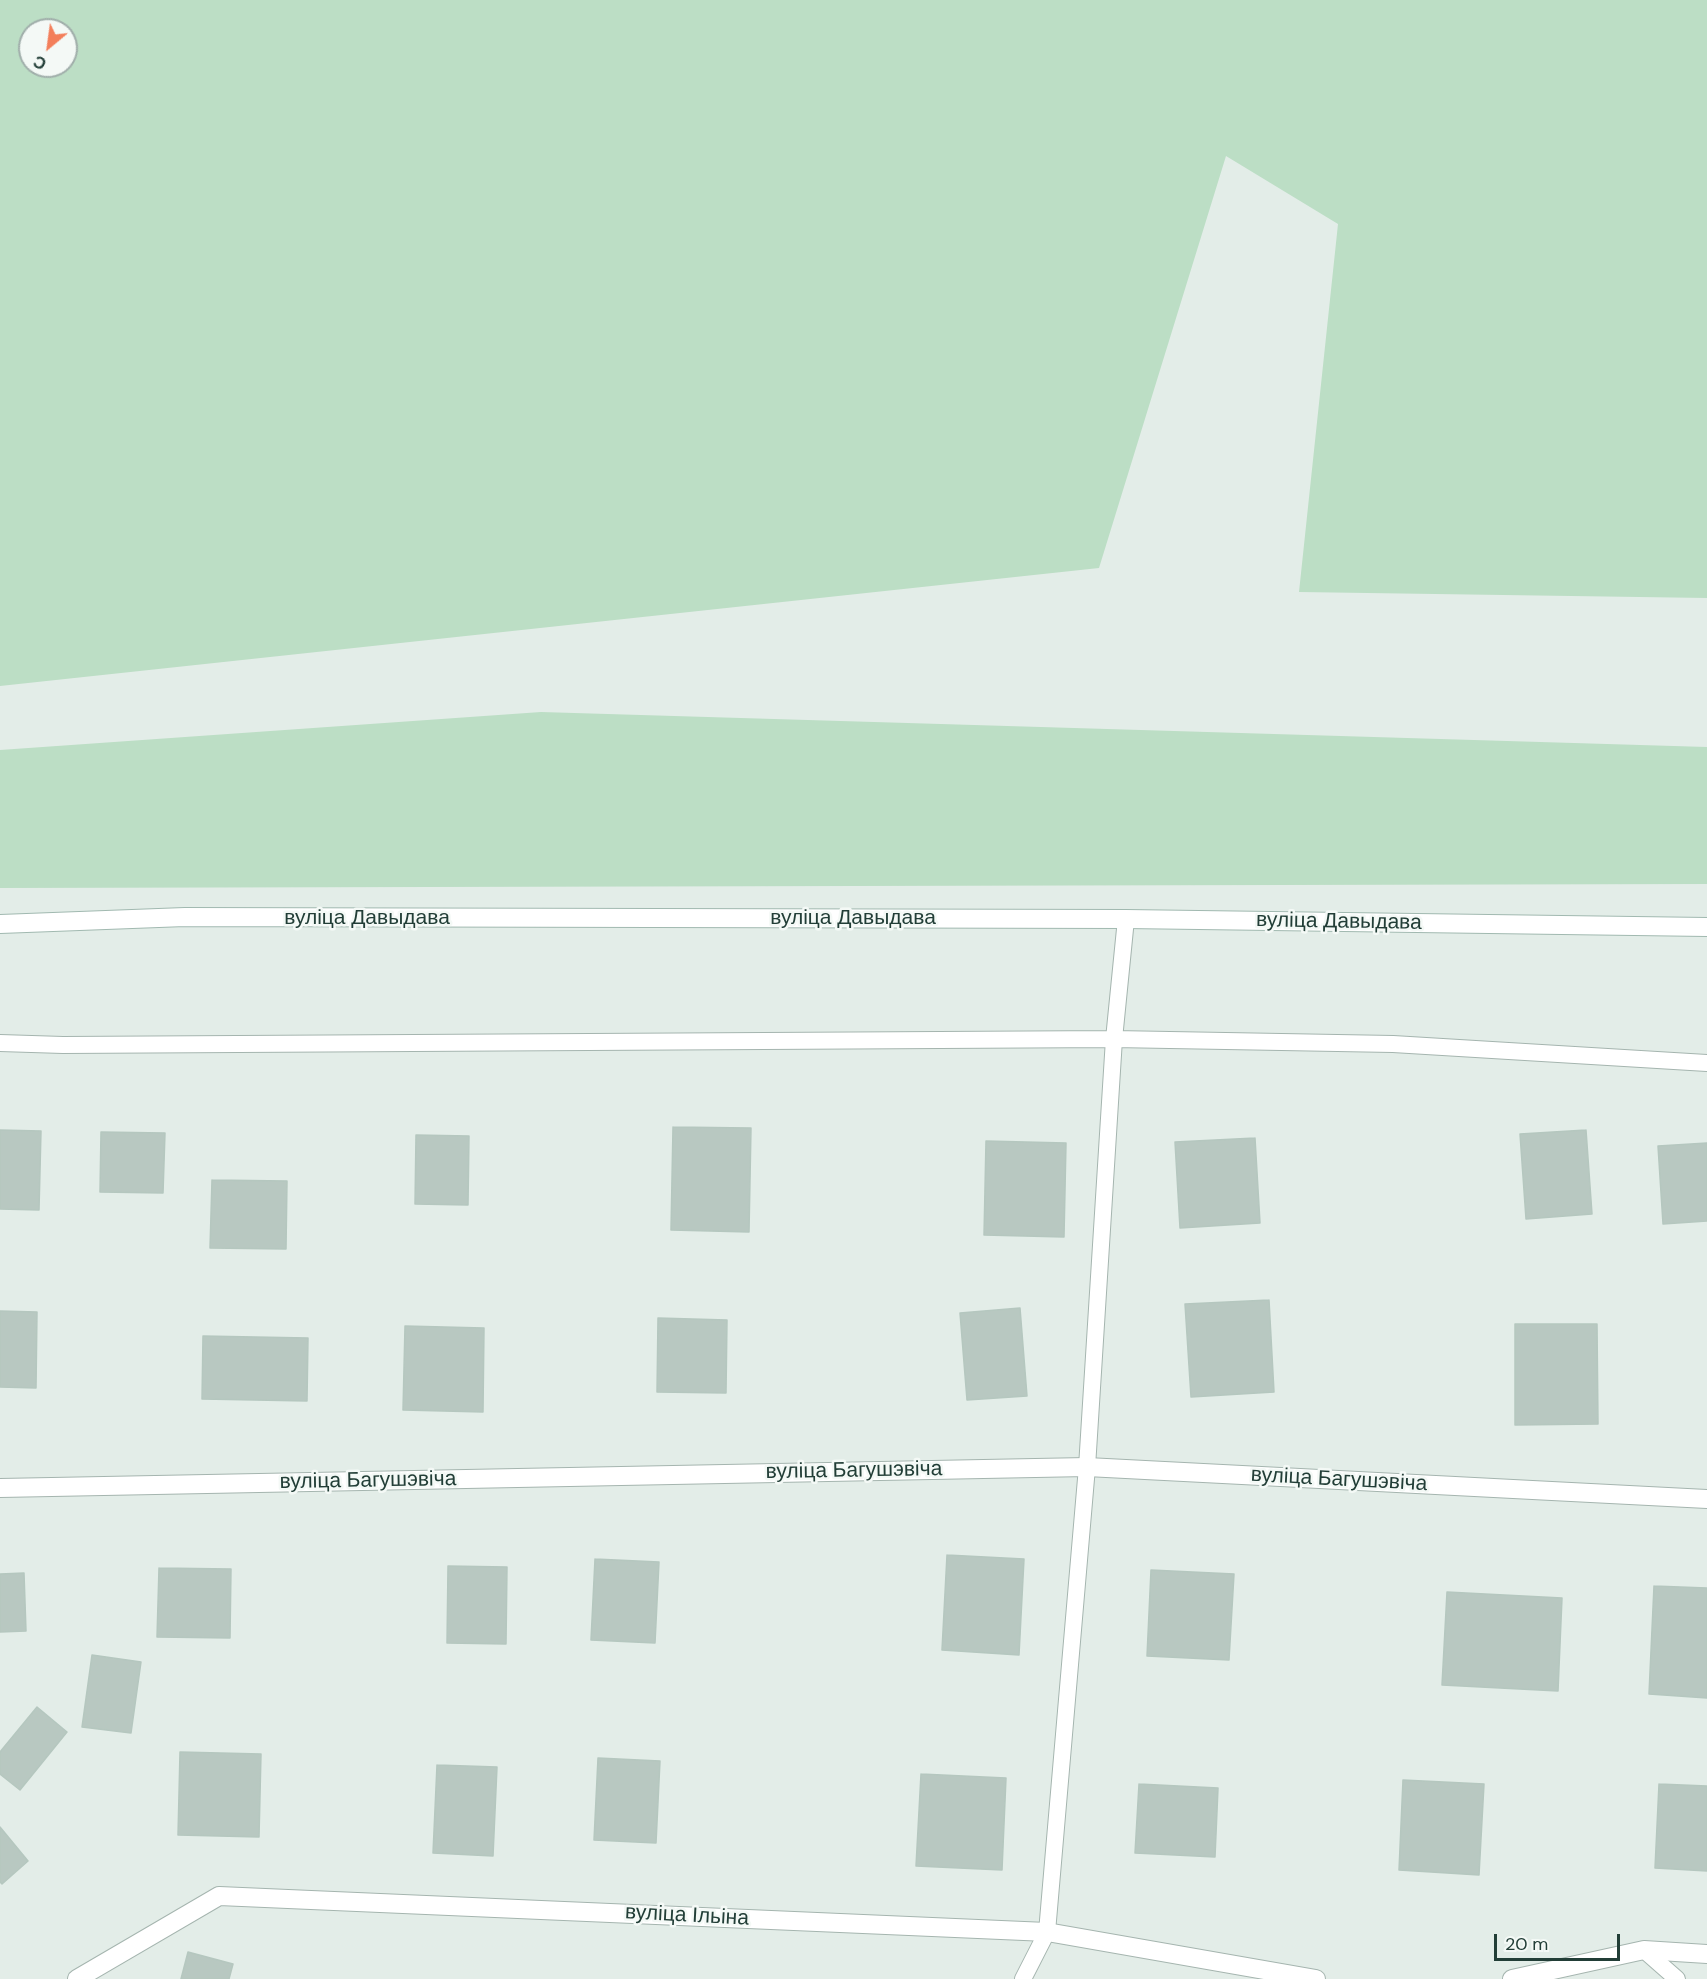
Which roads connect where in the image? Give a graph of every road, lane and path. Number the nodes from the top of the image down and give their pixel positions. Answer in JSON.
{"nodes":[{"id":1,"x":1126,"y":919,"type":"junction"},
{"id":2,"x":0,"y":924,"type":"edge"},
{"id":3,"x":1707,"y":927,"type":"edge"},
{"id":4,"x":1114,"y":1039,"type":"junction"},
{"id":5,"x":0,"y":1043,"type":"edge"},
{"id":6,"x":1707,"y":1063,"type":"edge"},
{"id":7,"x":1087,"y":1467,"type":"junction"},
{"id":8,"x":0,"y":1488,"type":"edge"},
{"id":9,"x":1707,"y":1499,"type":"edge"},
{"id":10,"x":1047,"y":1932,"type":"junction"},
{"id":11,"x":1644,"y":1950,"type":"junction"},
{"id":12,"x":1707,"y":1954,"type":"edge"},
{"id":13,"x":77,"y":1979,"type":"edge"},
{"id":14,"x":1023,"y":1979,"type":"edge"},
{"id":15,"x":1316,"y":1979,"type":"edge"},
{"id":16,"x":1512,"y":1979,"type":"edge"},
{"id":17,"x":1677,"y":1979,"type":"edge"}],
"edges":[{"from":1,"to":2,"type":"street","name":"вуліца Давыдава"},
{"from":1,"to":3,"type":"street","name":"вуліца Давыдава"},
{"from":1,"to":4,"type":"lane"},
{"from":4,"to":5,"type":"lane"},
{"from":4,"to":6,"type":"lane"},
{"from":4,"to":7,"type":"lane"},
{"from":7,"to":8,"type":"street","name":"вуліца Багушэвіча"},
{"from":7,"to":9,"type":"street","name":"вуліца Багушэвіча"},
{"from":7,"to":10,"type":"lane"},
{"from":10,"to":13,"type":"street","name":"вуліца Ільіна"},
{"from":10,"to":14,"type":"lane"},
{"from":10,"to":15,"type":"street","name":"вуліца Ільіна"},
{"from":11,"to":12,"type":"street"},
{"from":11,"to":16,"type":"street"},
{"from":11,"to":17,"type":"lane"}]}
